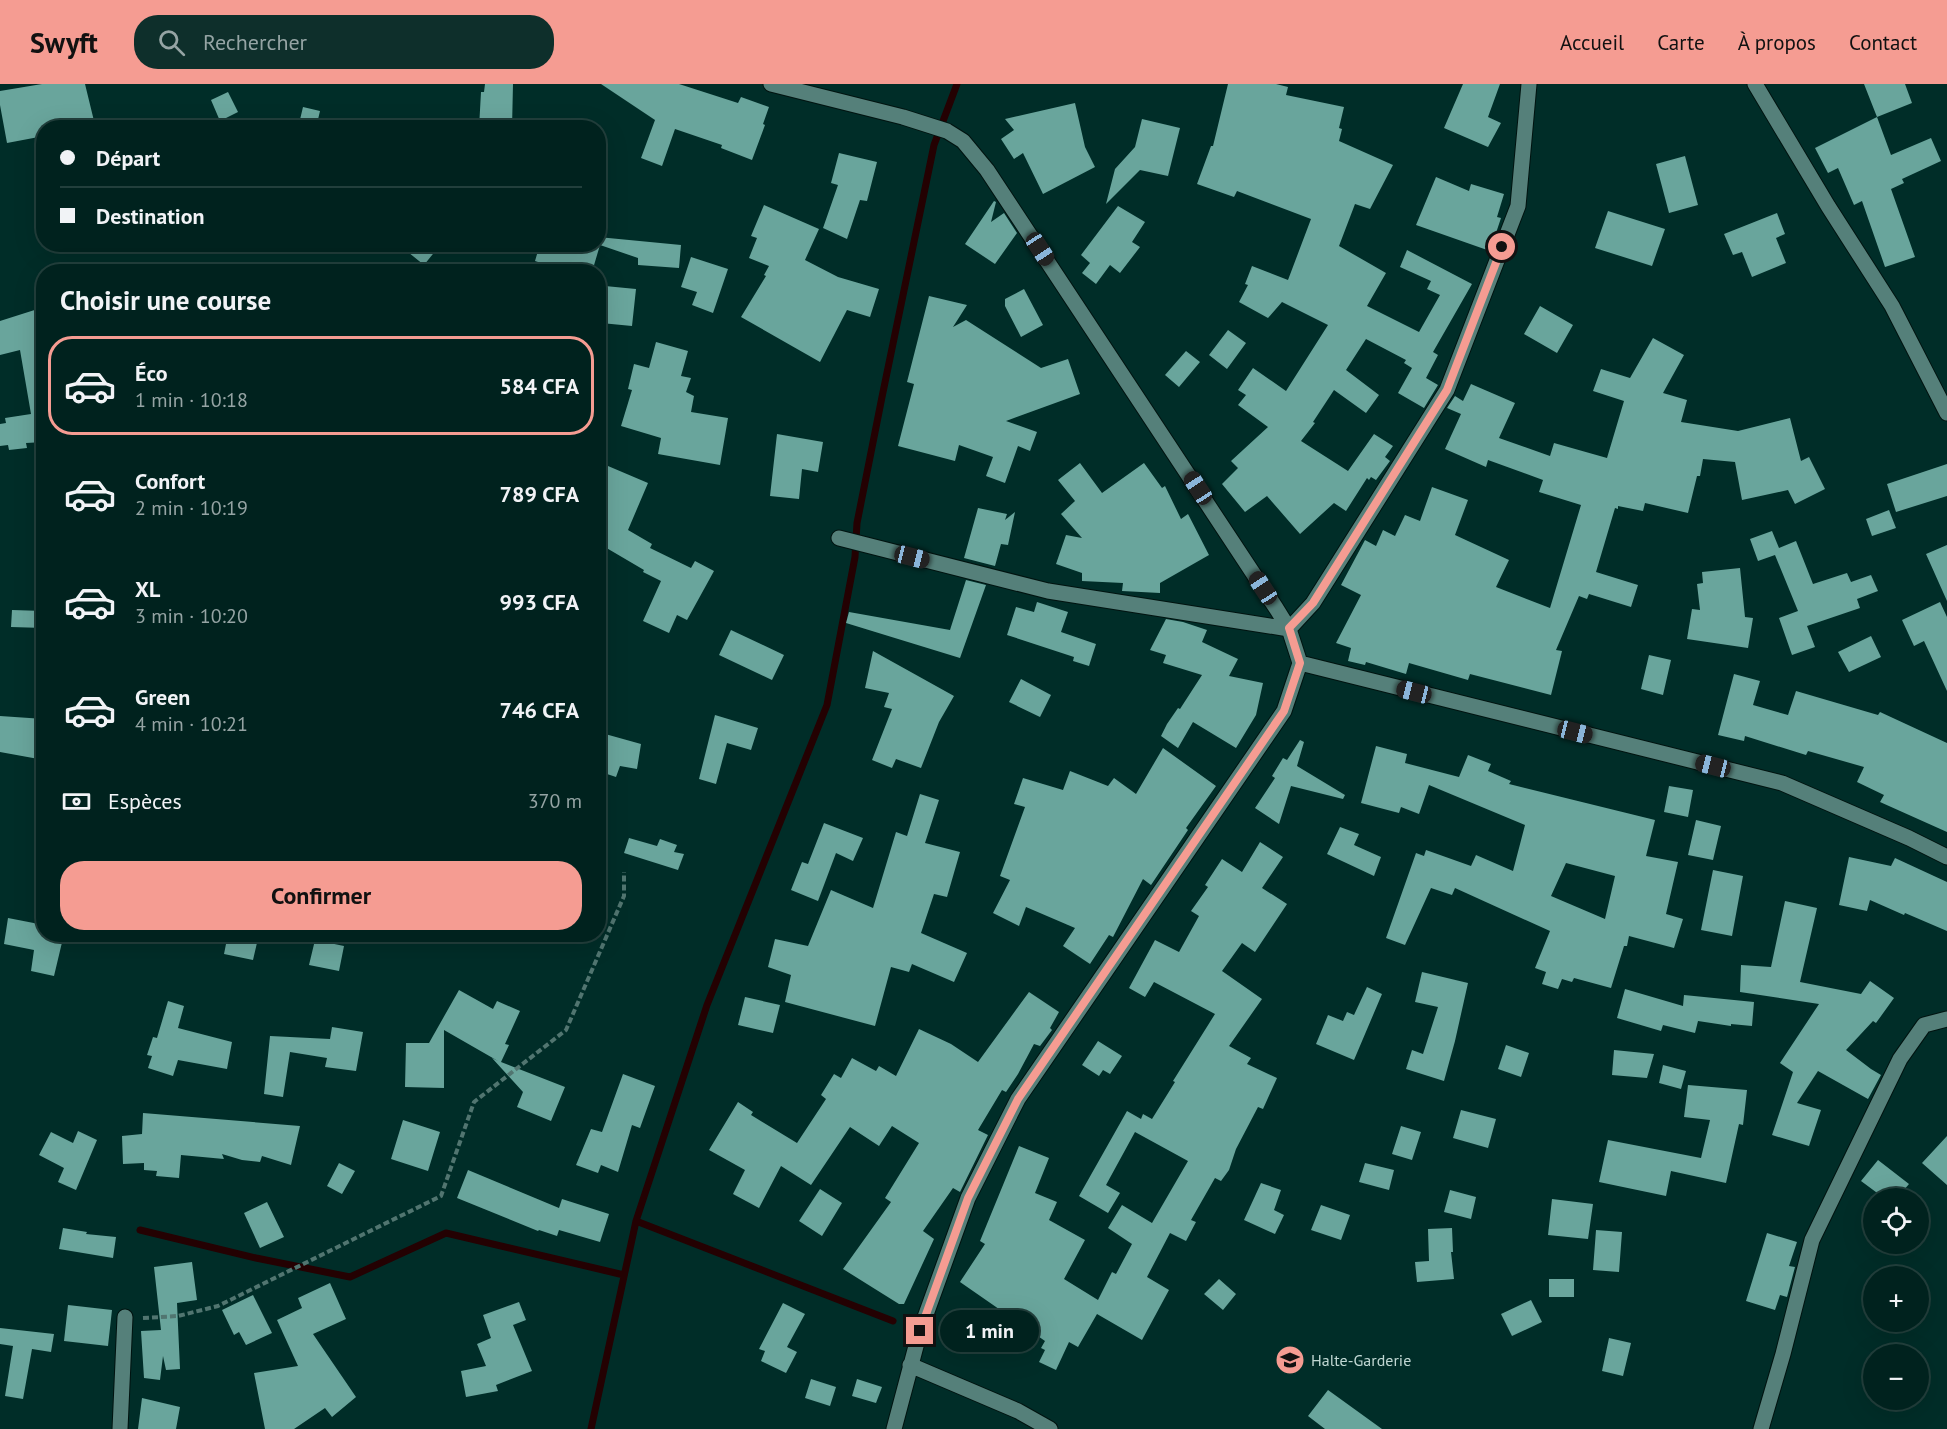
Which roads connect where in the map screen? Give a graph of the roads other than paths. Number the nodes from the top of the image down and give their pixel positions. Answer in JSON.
{"nodes":[{"id":1,"x":771,"y":84,"type":"edge"},
{"id":2,"x":1528,"y":84,"type":"edge"},
{"id":3,"x":1755,"y":84,"type":"edge"},
{"id":4,"x":1947,"y":414,"type":"edge"},
{"id":5,"x":842,"y":539,"type":"dead end"},
{"id":6,"x":1289,"y":628,"type":"junction"},
{"id":7,"x":1300,"y":663,"type":"junction"},
{"id":8,"x":1947,"y":857,"type":"edge"},
{"id":9,"x":1947,"y":1019,"type":"edge"},
{"id":10,"x":125,"y":1317,"type":"road end"},
{"id":11,"x":910,"y":1365,"type":"junction"},
{"id":12,"x":120,"y":1429,"type":"edge"},
{"id":13,"x":894,"y":1429,"type":"edge"},
{"id":14,"x":1050,"y":1429,"type":"edge"},
{"id":15,"x":1761,"y":1429,"type":"edge"}],
"edges":[{"from":1,"to":6,"type":"street"},
{"from":2,"to":6,"type":"street"},
{"from":3,"to":4,"type":"street"},
{"from":5,"to":6,"type":"street"},
{"from":6,"to":7,"type":"street"},
{"from":7,"to":8,"type":"street"},
{"from":7,"to":11,"type":"street"},
{"from":9,"to":15,"type":"street"},
{"from":10,"to":12,"type":"street"},
{"from":11,"to":13,"type":"street"},
{"from":11,"to":14,"type":"street"}]}
